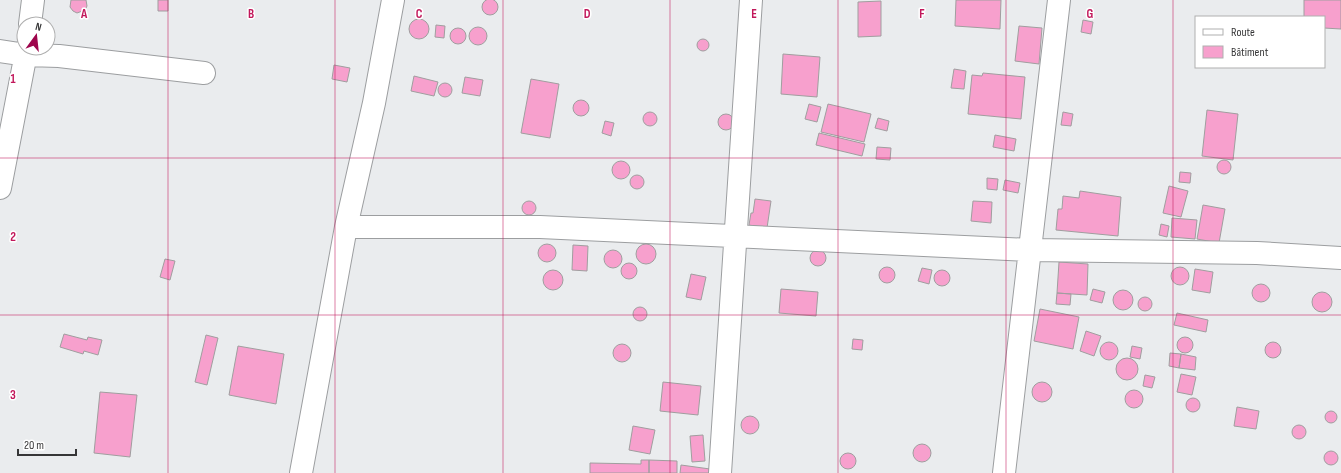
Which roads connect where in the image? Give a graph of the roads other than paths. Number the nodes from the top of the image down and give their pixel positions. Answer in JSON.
{"nodes":[{"id":1,"x":33,"y":0,"type":"edge"},
{"id":2,"x":393,"y":0,"type":"edge"},
{"id":3,"x":751,"y":0,"type":"edge"},
{"id":4,"x":1059,"y":0,"type":"edge"},
{"id":5,"x":31,"y":16,"type":"edge"},
{"id":6,"x":0,"y":51,"type":"edge"},
{"id":7,"x":16,"y":52,"type":"edge"},
{"id":8,"x":25,"y":56,"type":"edge"},
{"id":9,"x":56,"y":56,"type":"edge"},
{"id":10,"x":204,"y":74,"type":"dead end"},
{"id":11,"x":0,"y":188,"type":"edge"},
{"id":12,"x":346,"y":227,"type":"junction"},
{"id":13,"x":734,"y":236,"type":"junction"},
{"id":14,"x":1031,"y":250,"type":"junction"},
{"id":15,"x":1341,"y":258,"type":"edge"},
{"id":16,"x":301,"y":473,"type":"edge"},
{"id":17,"x":720,"y":473,"type":"edge"},
{"id":18,"x":1004,"y":473,"type":"edge"}],
"edges":[{"from":1,"to":5,"type":"street"},
{"from":2,"to":12,"type":"street"},
{"from":3,"to":13,"type":"street"},
{"from":4,"to":14,"type":"street"},
{"from":6,"to":7,"type":"street"},
{"from":8,"to":11,"type":"street"},
{"from":9,"to":10,"type":"street"},
{"from":12,"to":13,"type":"street"},
{"from":12,"to":16,"type":"street"},
{"from":13,"to":14,"type":"street"},
{"from":13,"to":17,"type":"street"},
{"from":14,"to":15,"type":"street"},
{"from":14,"to":18,"type":"street"}]}
